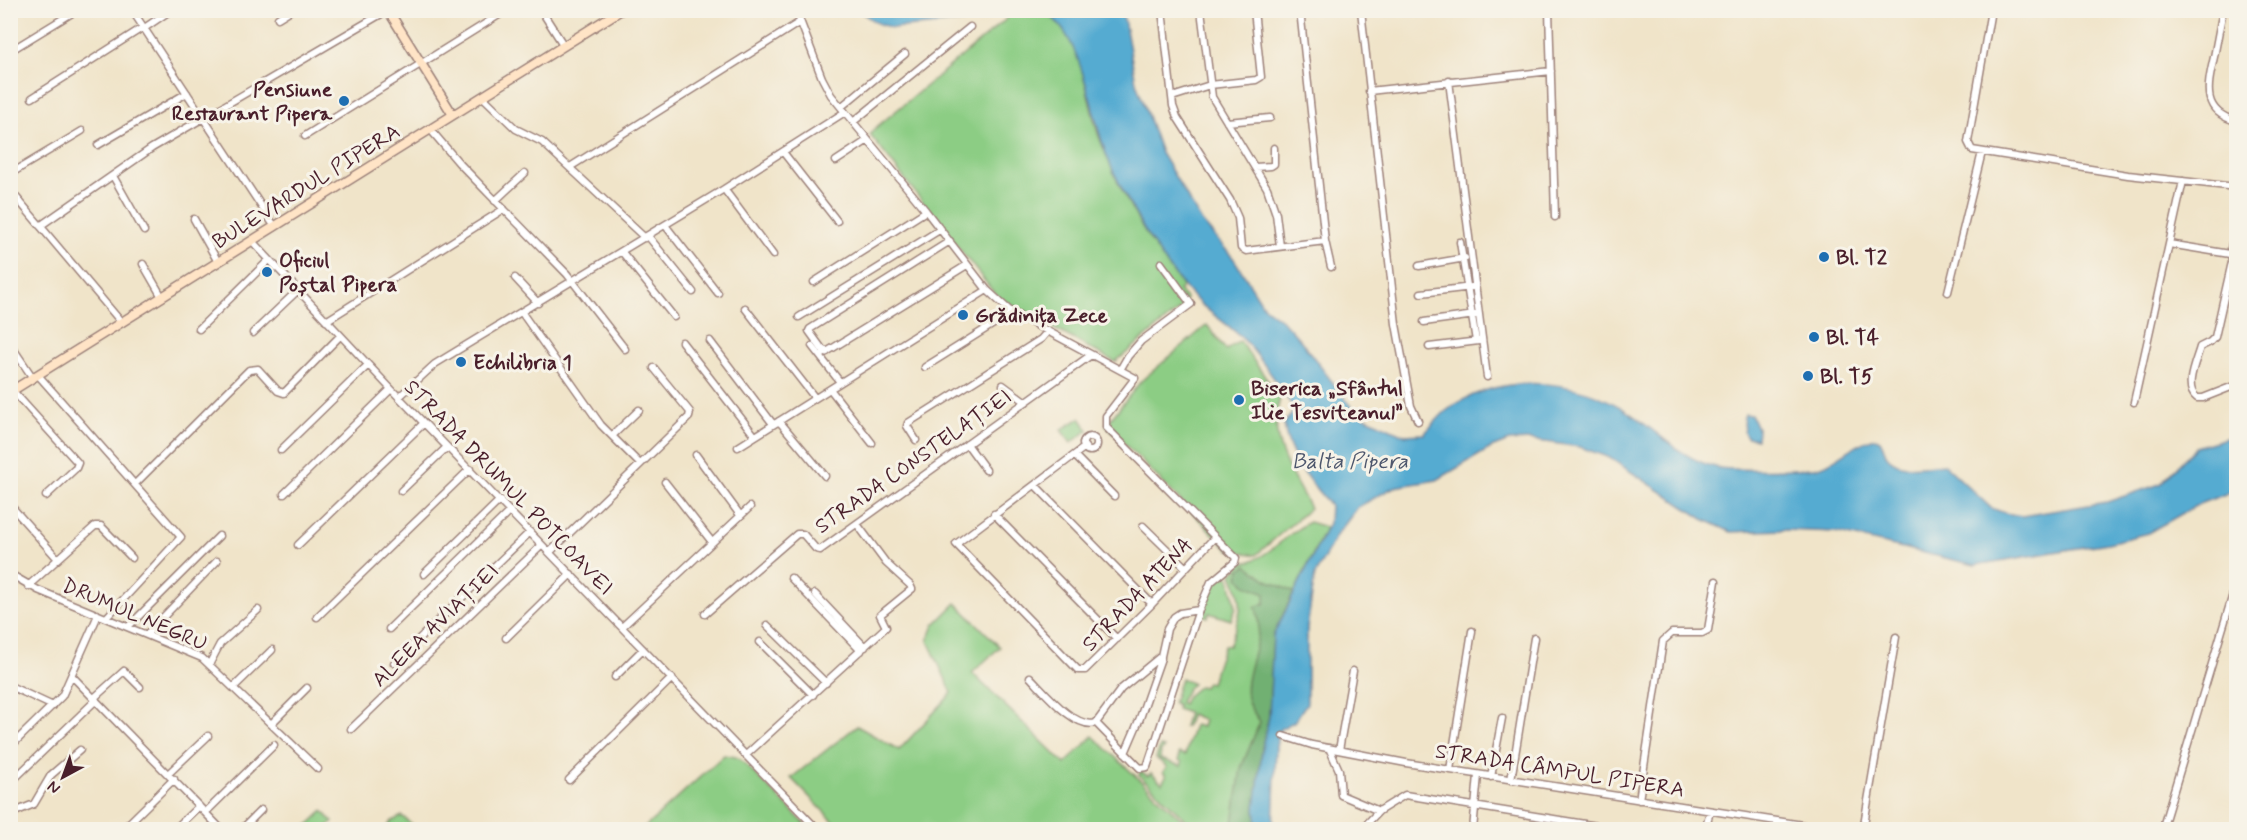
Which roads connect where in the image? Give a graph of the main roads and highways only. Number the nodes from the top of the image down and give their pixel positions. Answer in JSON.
{"nodes":[{"id":1,"x":388,"y":10,"type":"edge"},
{"id":2,"x":621,"y":10,"type":"edge"},
{"id":3,"x":453,"y":115,"type":"junction"},
{"id":4,"x":12,"y":392,"type":"edge"}],
"edges":[{"from":1,"to":3,"type":"main road"},
{"from":2,"to":3,"type":"main road","name":"BULEVARDUL PIPERA"},
{"from":3,"to":4,"type":"main road","name":"BULEVARDUL PIPERA"}]}
